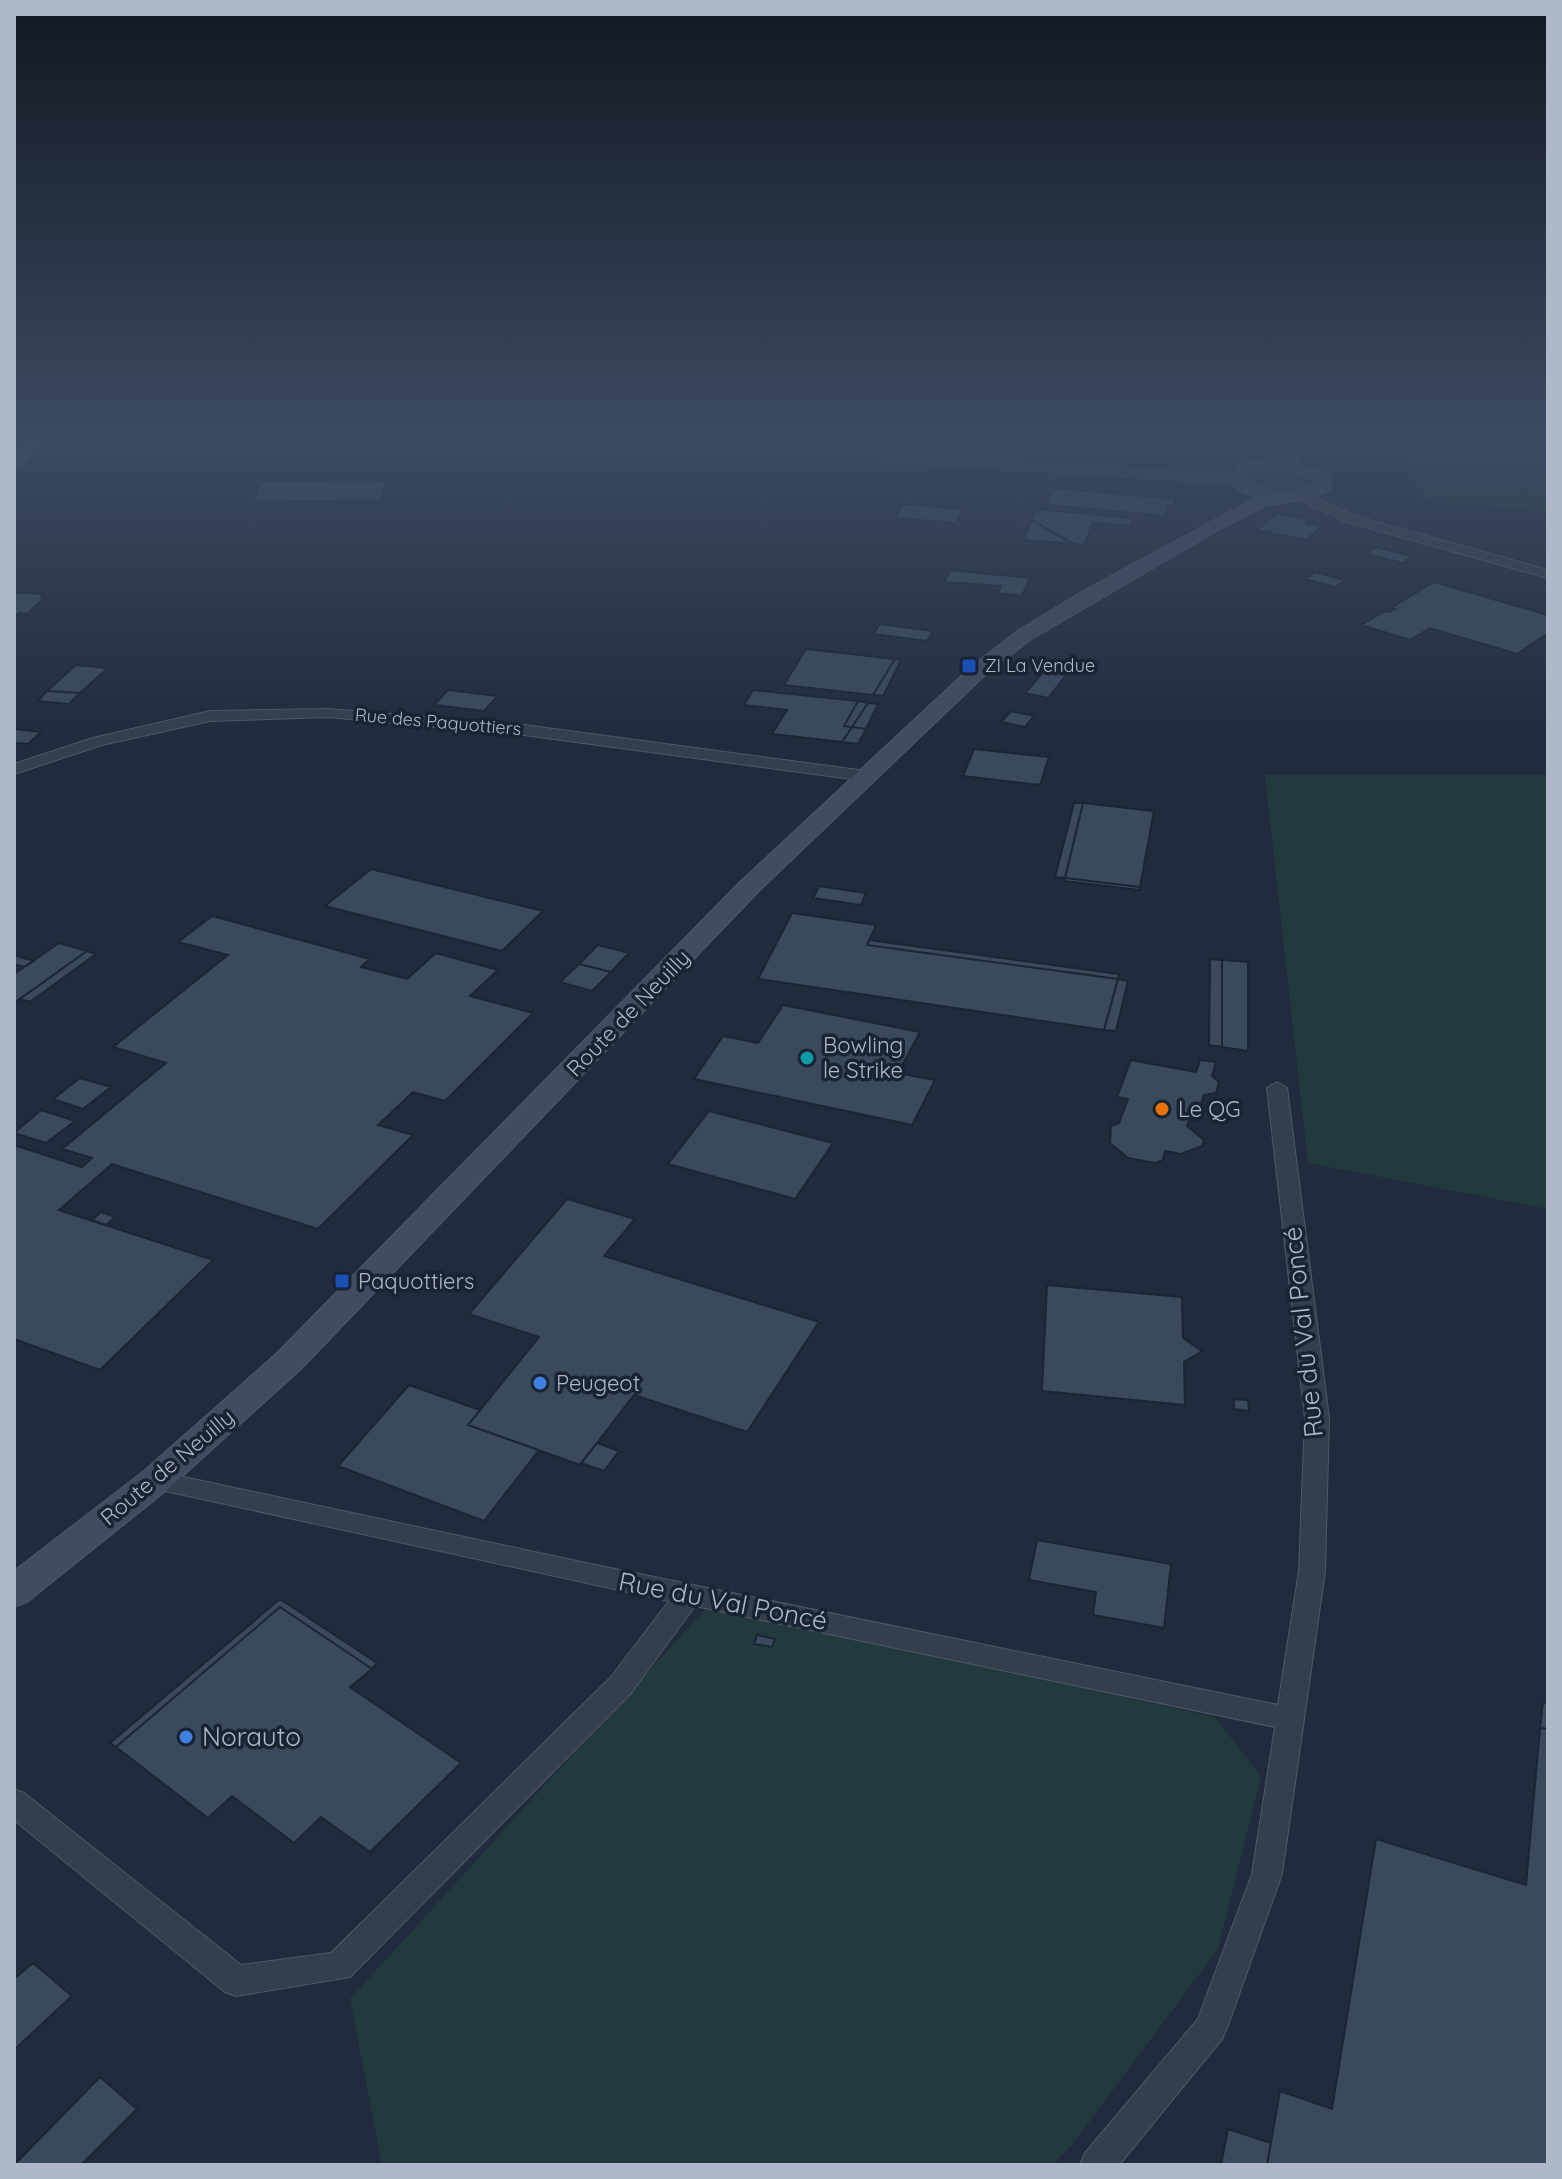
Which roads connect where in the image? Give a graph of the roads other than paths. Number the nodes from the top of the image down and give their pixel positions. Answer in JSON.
{"nodes":[{"id":1,"x":1192,"y":538,"type":"edge"},
{"id":2,"x":1418,"y":538,"type":"edge"},
{"id":3,"x":1548,"y":574,"type":"edge"},
{"id":4,"x":14,"y":769,"type":"edge"},
{"id":5,"x":866,"y":776,"type":"junction"},
{"id":6,"x":1277,"y":1088,"type":"dead end"},
{"id":7,"x":156,"y":1480,"type":"junction"},
{"id":8,"x":14,"y":1592,"type":"edge"},
{"id":9,"x":689,"y":1594,"type":"junction"},
{"id":10,"x":1291,"y":1719,"type":"junction"},
{"id":11,"x":14,"y":1802,"type":"edge"},
{"id":12,"x":1097,"y":2165,"type":"edge"}],
"edges":[{"from":1,"to":5,"type":"main road","name":"Route de Neuilly"},
{"from":2,"to":3,"type":"street"},
{"from":4,"to":5,"type":"street","name":"Rue des Paquottiers"},
{"from":5,"to":7,"type":"main road","name":"Route de Neuilly"},
{"from":6,"to":10,"type":"street","name":"Rue du Val Poncé"},
{"from":7,"to":8,"type":"main road","name":"Route de Neuilly"},
{"from":7,"to":9,"type":"street","name":"Rue du Val Poncé"},
{"from":9,"to":10,"type":"street","name":"Rue du Val Poncé"},
{"from":9,"to":11,"type":"street"},
{"from":10,"to":12,"type":"street","name":"Rue du Val Poncé"}]}
